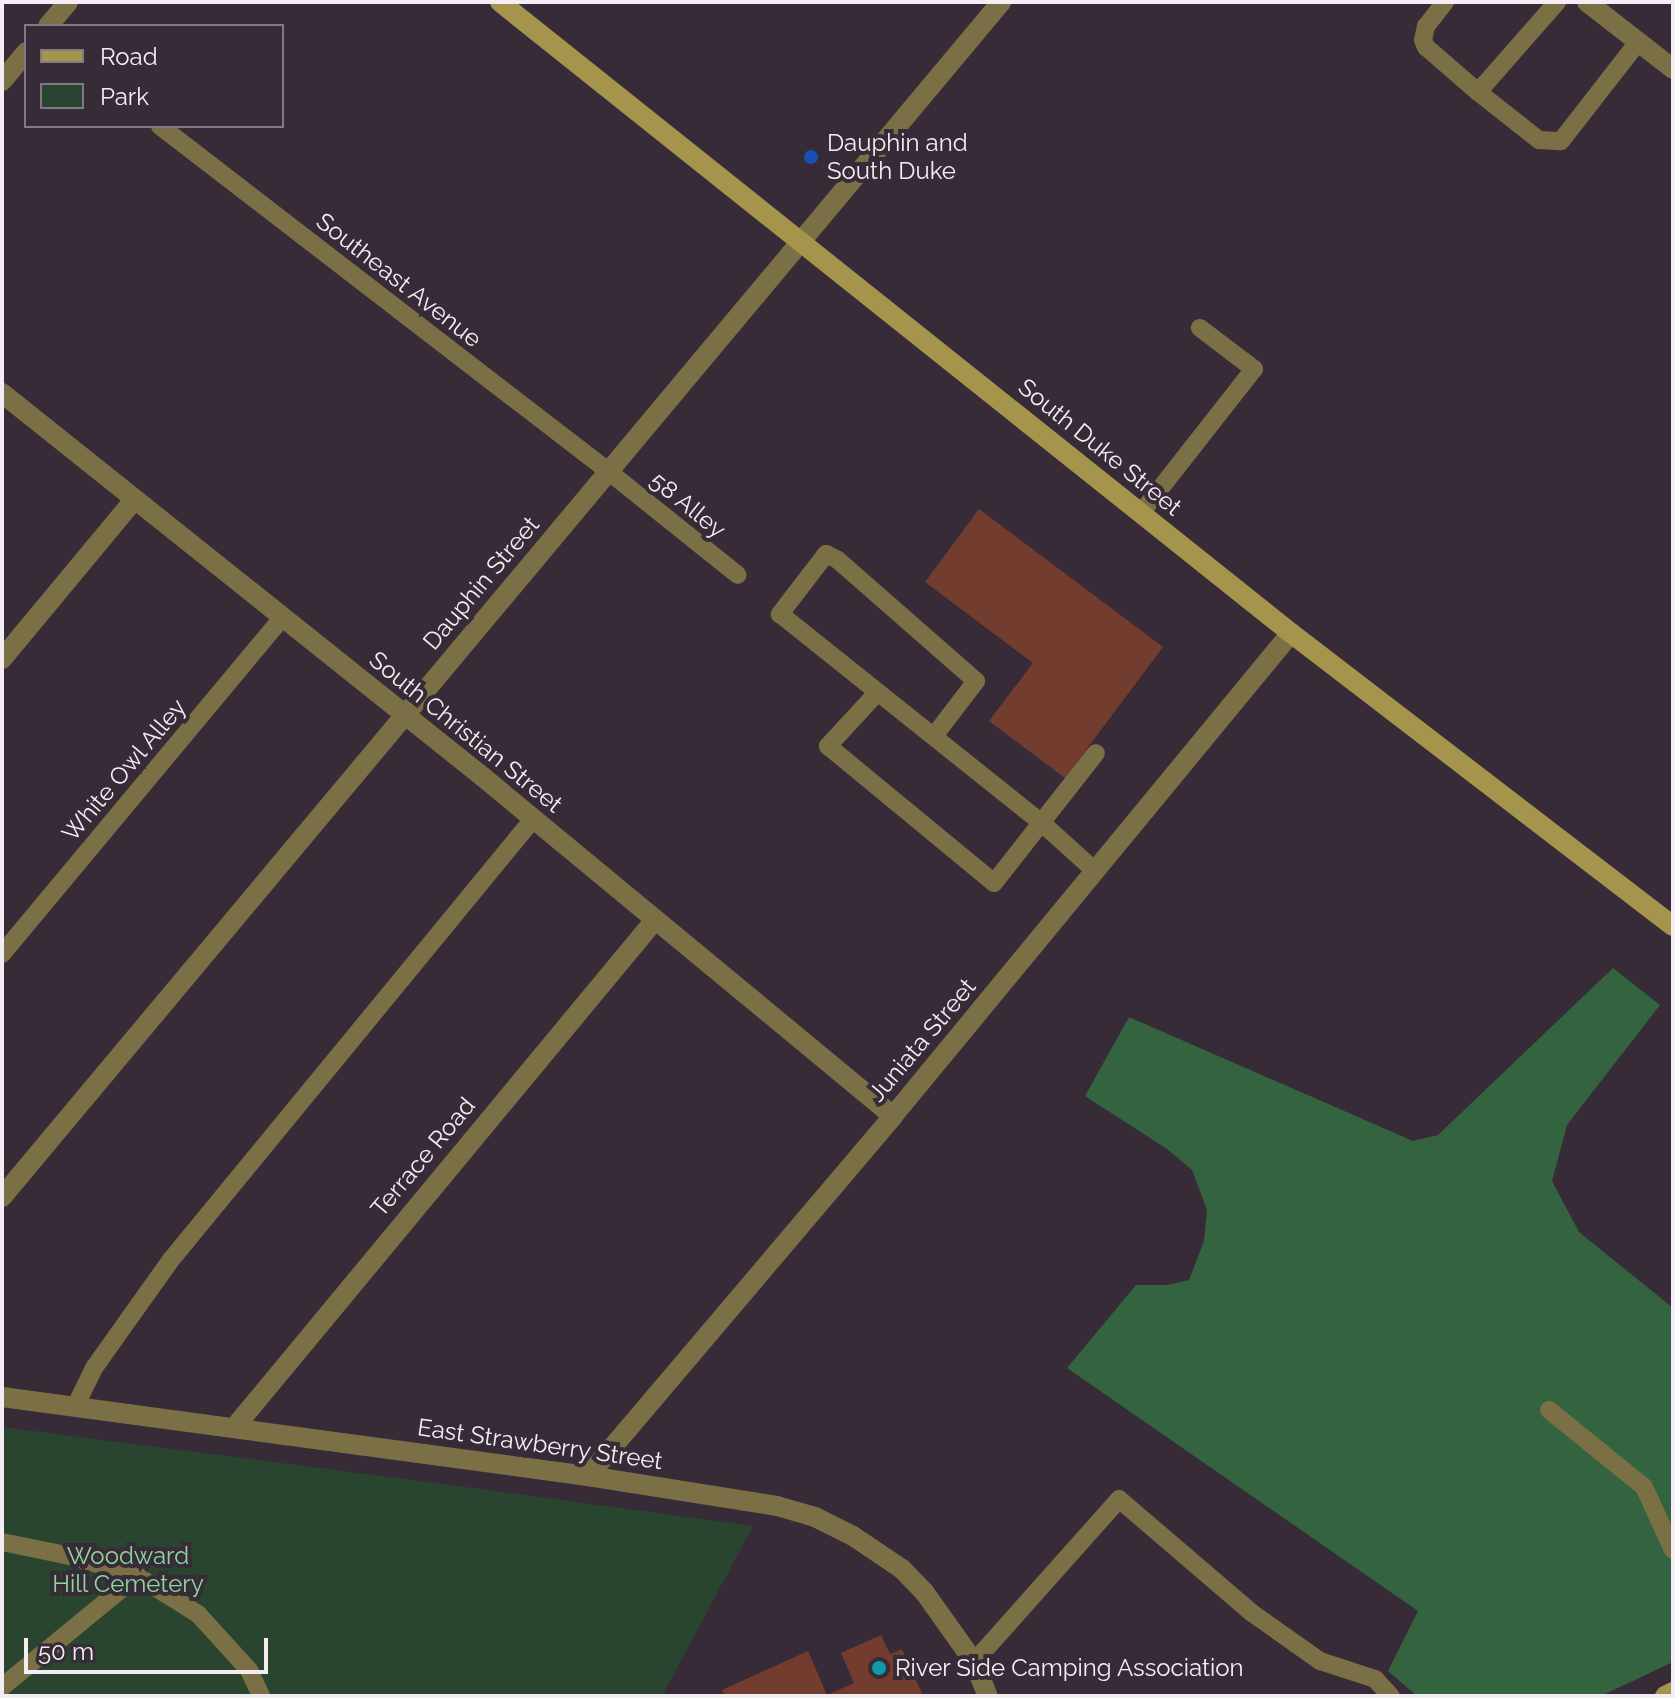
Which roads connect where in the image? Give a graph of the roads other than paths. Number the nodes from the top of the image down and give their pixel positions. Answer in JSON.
{"nodes":[{"id":1,"x":68,"y":2,"type":"edge"},
{"id":2,"x":500,"y":2,"type":"edge"},
{"id":3,"x":1001,"y":2,"type":"edge"},
{"id":4,"x":1445,"y":2,"type":"edge"},
{"id":5,"x":1557,"y":2,"type":"edge"},
{"id":6,"x":1587,"y":2,"type":"edge"},
{"id":7,"x":50,"y":24,"type":"edge"},
{"id":8,"x":1638,"y":42,"type":"junction"},
{"id":9,"x":24,"y":54,"type":"edge"},
{"id":10,"x":1673,"y":69,"type":"edge"},
{"id":11,"x":2,"y":81,"type":"edge"},
{"id":12,"x":1478,"y":92,"type":"junction"},
{"id":13,"x":163,"y":128,"type":"edge"},
{"id":14,"x":801,"y":241,"type":"junction"},
{"id":15,"x":1200,"y":328,"type":"dead end"},
{"id":16,"x":2,"y":393,"type":"edge"},
{"id":17,"x":608,"y":471,"type":"junction"},
{"id":18,"x":134,"y":500,"type":"junction"},
{"id":19,"x":1141,"y":513,"type":"junction"},
{"id":20,"x":738,"y":575,"type":"dead end"},
{"id":21,"x":283,"y":617,"type":"junction"},
{"id":22,"x":1291,"y":633,"type":"junction"},
{"id":23,"x":2,"y":659,"type":"edge"},
{"id":24,"x":876,"y":694,"type":"junction"},
{"id":25,"x":405,"y":714,"type":"junction"},
{"id":26,"x":934,"y":736,"type":"junction"},
{"id":27,"x":1096,"y":753,"type":"dead end"},
{"id":28,"x":533,"y":819,"type":"junction"},
{"id":29,"x":1043,"y":824,"type":"junction"},
{"id":30,"x":1095,"y":871,"type":"junction"},
{"id":31,"x":654,"y":921,"type":"junction"},
{"id":32,"x":1673,"y":926,"type":"edge"},
{"id":33,"x":2,"y":954,"type":"edge"},
{"id":34,"x":893,"y":1116,"type":"junction"},
{"id":35,"x":2,"y":1197,"type":"edge"},
{"id":36,"x":2,"y":1397,"type":"edge"},
{"id":37,"x":75,"y":1407,"type":"junction"},
{"id":38,"x":1549,"y":1410,"type":"dead end"},
{"id":39,"x":234,"y":1428,"type":"junction"},
{"id":40,"x":588,"y":1476,"type":"junction"},
{"id":41,"x":2,"y":1542,"type":"edge"},
{"id":42,"x":1673,"y":1550,"type":"edge"},
{"id":43,"x":137,"y":1576,"type":"junction"},
{"id":44,"x":974,"y":1662,"type":"junction"},
{"id":45,"x":2,"y":1687,"type":"edge"},
{"id":46,"x":1673,"y":1692,"type":"edge"},
{"id":47,"x":261,"y":1696,"type":"edge"},
{"id":48,"x":988,"y":1696,"type":"edge"},
{"id":49,"x":1391,"y":1696,"type":"edge"},
{"id":50,"x":1665,"y":1696,"type":"edge"}],
"edges":[{"from":1,"to":7,"type":"street"},
{"from":2,"to":14,"type":"main road","name":"South Duke Street"},
{"from":3,"to":14,"type":"street","name":"Dauphin Street"},
{"from":4,"to":12,"type":"lane"},
{"from":5,"to":12,"type":"lane"},
{"from":6,"to":8,"type":"street"},
{"from":8,"to":10,"type":"street"},
{"from":8,"to":12,"type":"lane"},
{"from":9,"to":11,"type":"street"},
{"from":13,"to":17,"type":"lane","name":"Southeast Avenue"},
{"from":14,"to":17,"type":"street","name":"Dauphin Street"},
{"from":14,"to":19,"type":"main road","name":"South Duke Street"},
{"from":15,"to":19,"type":"lane"},
{"from":16,"to":18,"type":"street","name":"South Christian Street"},
{"from":17,"to":20,"type":"lane","name":"58 Alley"},
{"from":17,"to":25,"type":"street","name":"Dauphin Street"},
{"from":18,"to":21,"type":"street","name":"South Christian Street"},
{"from":18,"to":23,"type":"street"},
{"from":19,"to":22,"type":"main road","name":"South Duke Street"},
{"from":21,"to":25,"type":"street","name":"South Christian Street"},
{"from":21,"to":33,"type":"lane","name":"White Owl Alley"},
{"from":22,"to":30,"type":"street","name":"Juniata Street"},
{"from":22,"to":32,"type":"main road","name":"South Duke Street"},
{"from":24,"to":26,"type":"lane"},
{"from":24,"to":26,"type":"lane"},
{"from":24,"to":29,"type":"lane"},
{"from":25,"to":28,"type":"street","name":"South Christian Street"},
{"from":25,"to":35,"type":"street","name":"Dauphin Street"},
{"from":26,"to":29,"type":"lane"},
{"from":27,"to":29,"type":"lane"},
{"from":28,"to":31,"type":"street","name":"South Christian Street"},
{"from":28,"to":37,"type":"lane"},
{"from":29,"to":30,"type":"lane"},
{"from":30,"to":34,"type":"street","name":"Juniata Street"},
{"from":31,"to":34,"type":"street","name":"South Christian Street"},
{"from":31,"to":39,"type":"street","name":"Terrace Road"},
{"from":34,"to":40,"type":"street","name":"Juniata Street"},
{"from":36,"to":37,"type":"street","name":"East Strawberry Street"},
{"from":37,"to":39,"type":"street","name":"East Strawberry Street"},
{"from":38,"to":42,"type":"lane"},
{"from":39,"to":40,"type":"street","name":"East Strawberry Street"},
{"from":40,"to":44,"type":"street","name":"East Strawberry Street"},
{"from":41,"to":43,"type":"lane"},
{"from":43,"to":45,"type":"lane"},
{"from":43,"to":47,"type":"lane"},
{"from":44,"to":48,"type":"street","name":"East Strawberry Street"},
{"from":44,"to":49,"type":"lane"},
{"from":46,"to":50,"type":"main road"}]}
